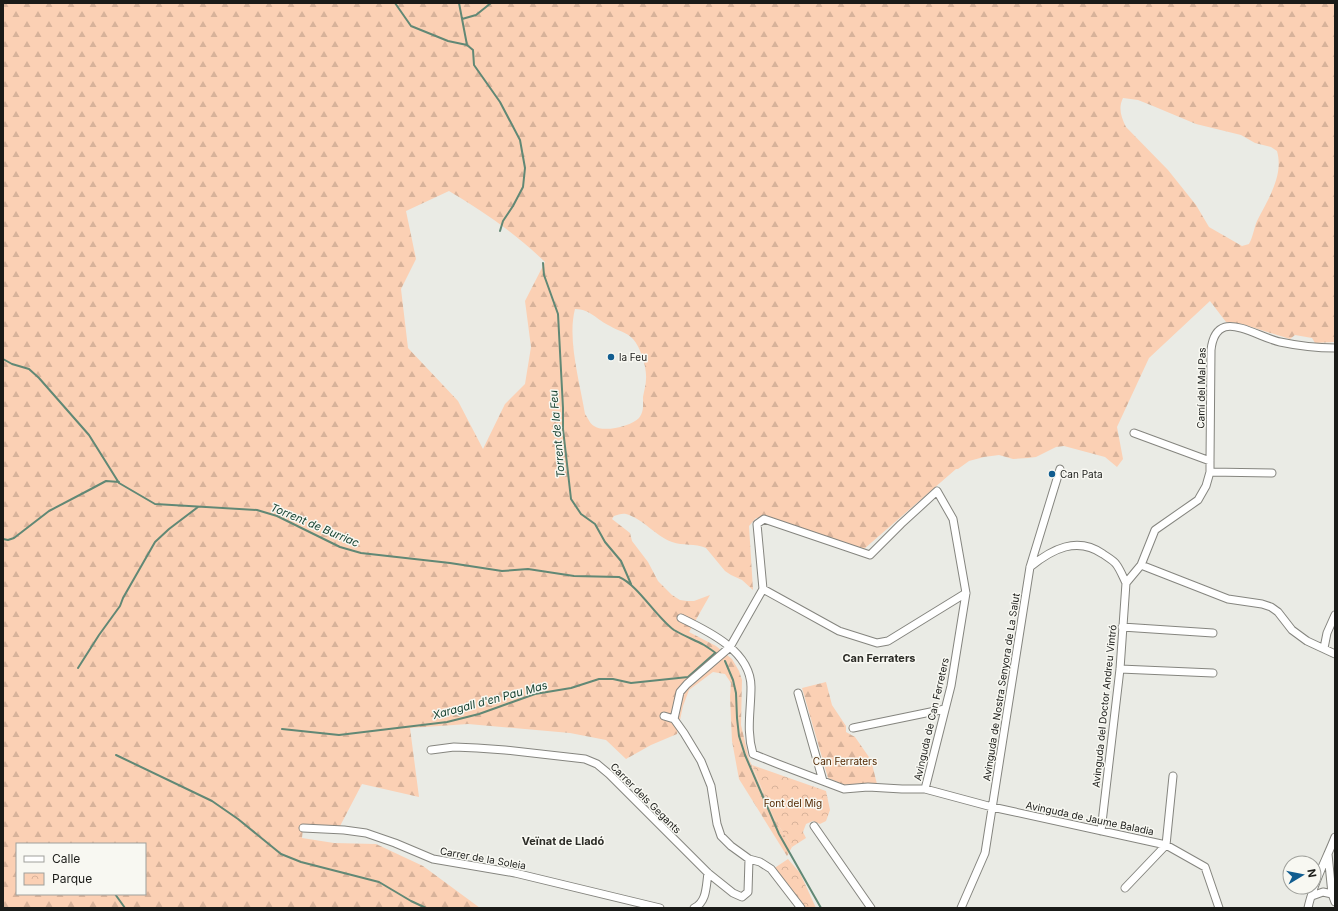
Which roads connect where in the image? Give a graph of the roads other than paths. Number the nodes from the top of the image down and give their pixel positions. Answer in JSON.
{"nodes":[{"id":1,"x":1335,"y":348,"type":"edge"},
{"id":2,"x":1134,"y":433,"type":"dead end"},
{"id":3,"x":1210,"y":461,"type":"junction"},
{"id":4,"x":1060,"y":469,"type":"dead end"},
{"id":5,"x":1210,"y":472,"type":"junction"},
{"id":6,"x":1272,"y":473,"type":"dead end"},
{"id":7,"x":1141,"y":565,"type":"junction"},
{"id":8,"x":1030,"y":567,"type":"junction"},
{"id":9,"x":1126,"y":583,"type":"junction"},
{"id":10,"x":763,"y":588,"type":"junction"},
{"id":11,"x":966,"y":593,"type":"junction"},
{"id":12,"x":1335,"y":615,"type":"edge"},
{"id":13,"x":681,"y":618,"type":"dead end"},
{"id":14,"x":1122,"y":627,"type":"junction"},
{"id":15,"x":1213,"y":633,"type":"dead end"},
{"id":16,"x":730,"y":647,"type":"junction"},
{"id":17,"x":1324,"y":648,"type":"junction"},
{"id":18,"x":1335,"y":654,"type":"edge"},
{"id":19,"x":1120,"y":669,"type":"junction"},
{"id":20,"x":1213,"y":673,"type":"dead end"},
{"id":21,"x":798,"y":693,"type":"dead end"},
{"id":22,"x":945,"y":709,"type":"junction"},
{"id":23,"x":664,"y":716,"type":"dead end"},
{"id":24,"x":674,"y":719,"type":"junction"},
{"id":25,"x":853,"y":728,"type":"dead end"},
{"id":26,"x":431,"y":750,"type":"dead end"},
{"id":27,"x":1173,"y":776,"type":"dead end"},
{"id":28,"x":822,"y":781,"type":"junction"},
{"id":29,"x":925,"y":789,"type":"junction"},
{"id":30,"x":992,"y":807,"type":"junction"},
{"id":31,"x":814,"y":826,"type":"dead end"},
{"id":32,"x":303,"y":828,"type":"dead end"},
{"id":33,"x":1101,"y":831,"type":"junction"},
{"id":34,"x":1335,"y":837,"type":"edge"},
{"id":35,"x":1166,"y":845,"type":"junction"},
{"id":36,"x":1328,"y":854,"type":"junction"},
{"id":37,"x":749,"y":859,"type":"junction"},
{"id":38,"x":708,"y":873,"type":"junction"},
{"id":39,"x":1125,"y":888,"type":"dead end"},
{"id":40,"x":1332,"y":894,"type":"junction"},
{"id":41,"x":1312,"y":896,"type":"junction"},
{"id":42,"x":1335,"y":902,"type":"edge"},
{"id":43,"x":660,"y":908,"type":"edge"},
{"id":44,"x":694,"y":908,"type":"edge"},
{"id":45,"x":801,"y":908,"type":"edge"},
{"id":46,"x":871,"y":908,"type":"edge"},
{"id":47,"x":961,"y":908,"type":"edge"},
{"id":48,"x":1219,"y":908,"type":"edge"},
{"id":49,"x":1308,"y":908,"type":"edge"}],
"edges":[{"from":1,"to":3,"type":"street","name":"Camí del Mal Pas"},
{"from":2,"to":3,"type":"street"},
{"from":3,"to":5,"type":"street","name":"Camí del Mal Pas"},
{"from":4,"to":8,"type":"street","name":"Avinguda de Nostra Senyora de La Salut"},
{"from":5,"to":6,"type":"street"},
{"from":5,"to":7,"type":"street","name":"Camí del Mal Pas"},
{"from":7,"to":9,"type":"street","name":"Camí del Mal Pas"},
{"from":7,"to":17,"type":"street"},
{"from":8,"to":9,"type":"street"},
{"from":8,"to":30,"type":"street","name":"Avinguda de Nostra Senyora de La Salut"},
{"from":9,"to":14,"type":"street","name":"Avinguda del Doctor Andreu Vintró"},
{"from":10,"to":11,"type":"street"},
{"from":10,"to":11,"type":"street","name":"Avinguda de Can Ferreters"},
{"from":10,"to":16,"type":"street"},
{"from":11,"to":22,"type":"street","name":"Avinguda de Can Ferreters"},
{"from":12,"to":17,"type":"street"},
{"from":13,"to":16,"type":"street"},
{"from":14,"to":15,"type":"street"},
{"from":14,"to":19,"type":"street","name":"Avinguda del Doctor Andreu Vintró"},
{"from":16,"to":24,"type":"street"},
{"from":16,"to":28,"type":"street","name":"Avinguda de Jaume Baladia"},
{"from":17,"to":18,"type":"street"},
{"from":19,"to":20,"type":"street"},
{"from":19,"to":33,"type":"street","name":"Avinguda del Doctor Andreu Vintró"},
{"from":21,"to":28,"type":"street"},
{"from":22,"to":25,"type":"street"},
{"from":22,"to":29,"type":"street","name":"Avinguda de Can Ferreters"},
{"from":23,"to":24,"type":"street"},
{"from":24,"to":37,"type":"street"},
{"from":26,"to":38,"type":"street","name":"Carrer dels Gegants"},
{"from":27,"to":35,"type":"street"},
{"from":28,"to":29,"type":"street","name":"Avinguda de Jaume Baladia"},
{"from":29,"to":30,"type":"street","name":"Avinguda de Jaume Baladia"},
{"from":30,"to":33,"type":"street","name":"Avinguda de Jaume Baladia"},
{"from":30,"to":47,"type":"street","name":"Avinguda de Nostra Senyora de La Salut"},
{"from":31,"to":46,"type":"street"},
{"from":32,"to":43,"type":"street","name":"Carrer de la Soleia"},
{"from":33,"to":35,"type":"street","name":"Avinguda de Jaume Baladia"},
{"from":34,"to":36,"type":"street"},
{"from":35,"to":39,"type":"street"},
{"from":35,"to":48,"type":"street","name":"Avinguda de Jaume Baladia"},
{"from":36,"to":40,"type":"street"},
{"from":36,"to":41,"type":"street"},
{"from":37,"to":38,"type":"street","name":"Carrer dels Gegants"},
{"from":37,"to":45,"type":"street"},
{"from":38,"to":44,"type":"street"},
{"from":40,"to":41,"type":"street"},
{"from":40,"to":42,"type":"street"},
{"from":41,"to":49,"type":"street"}]}
